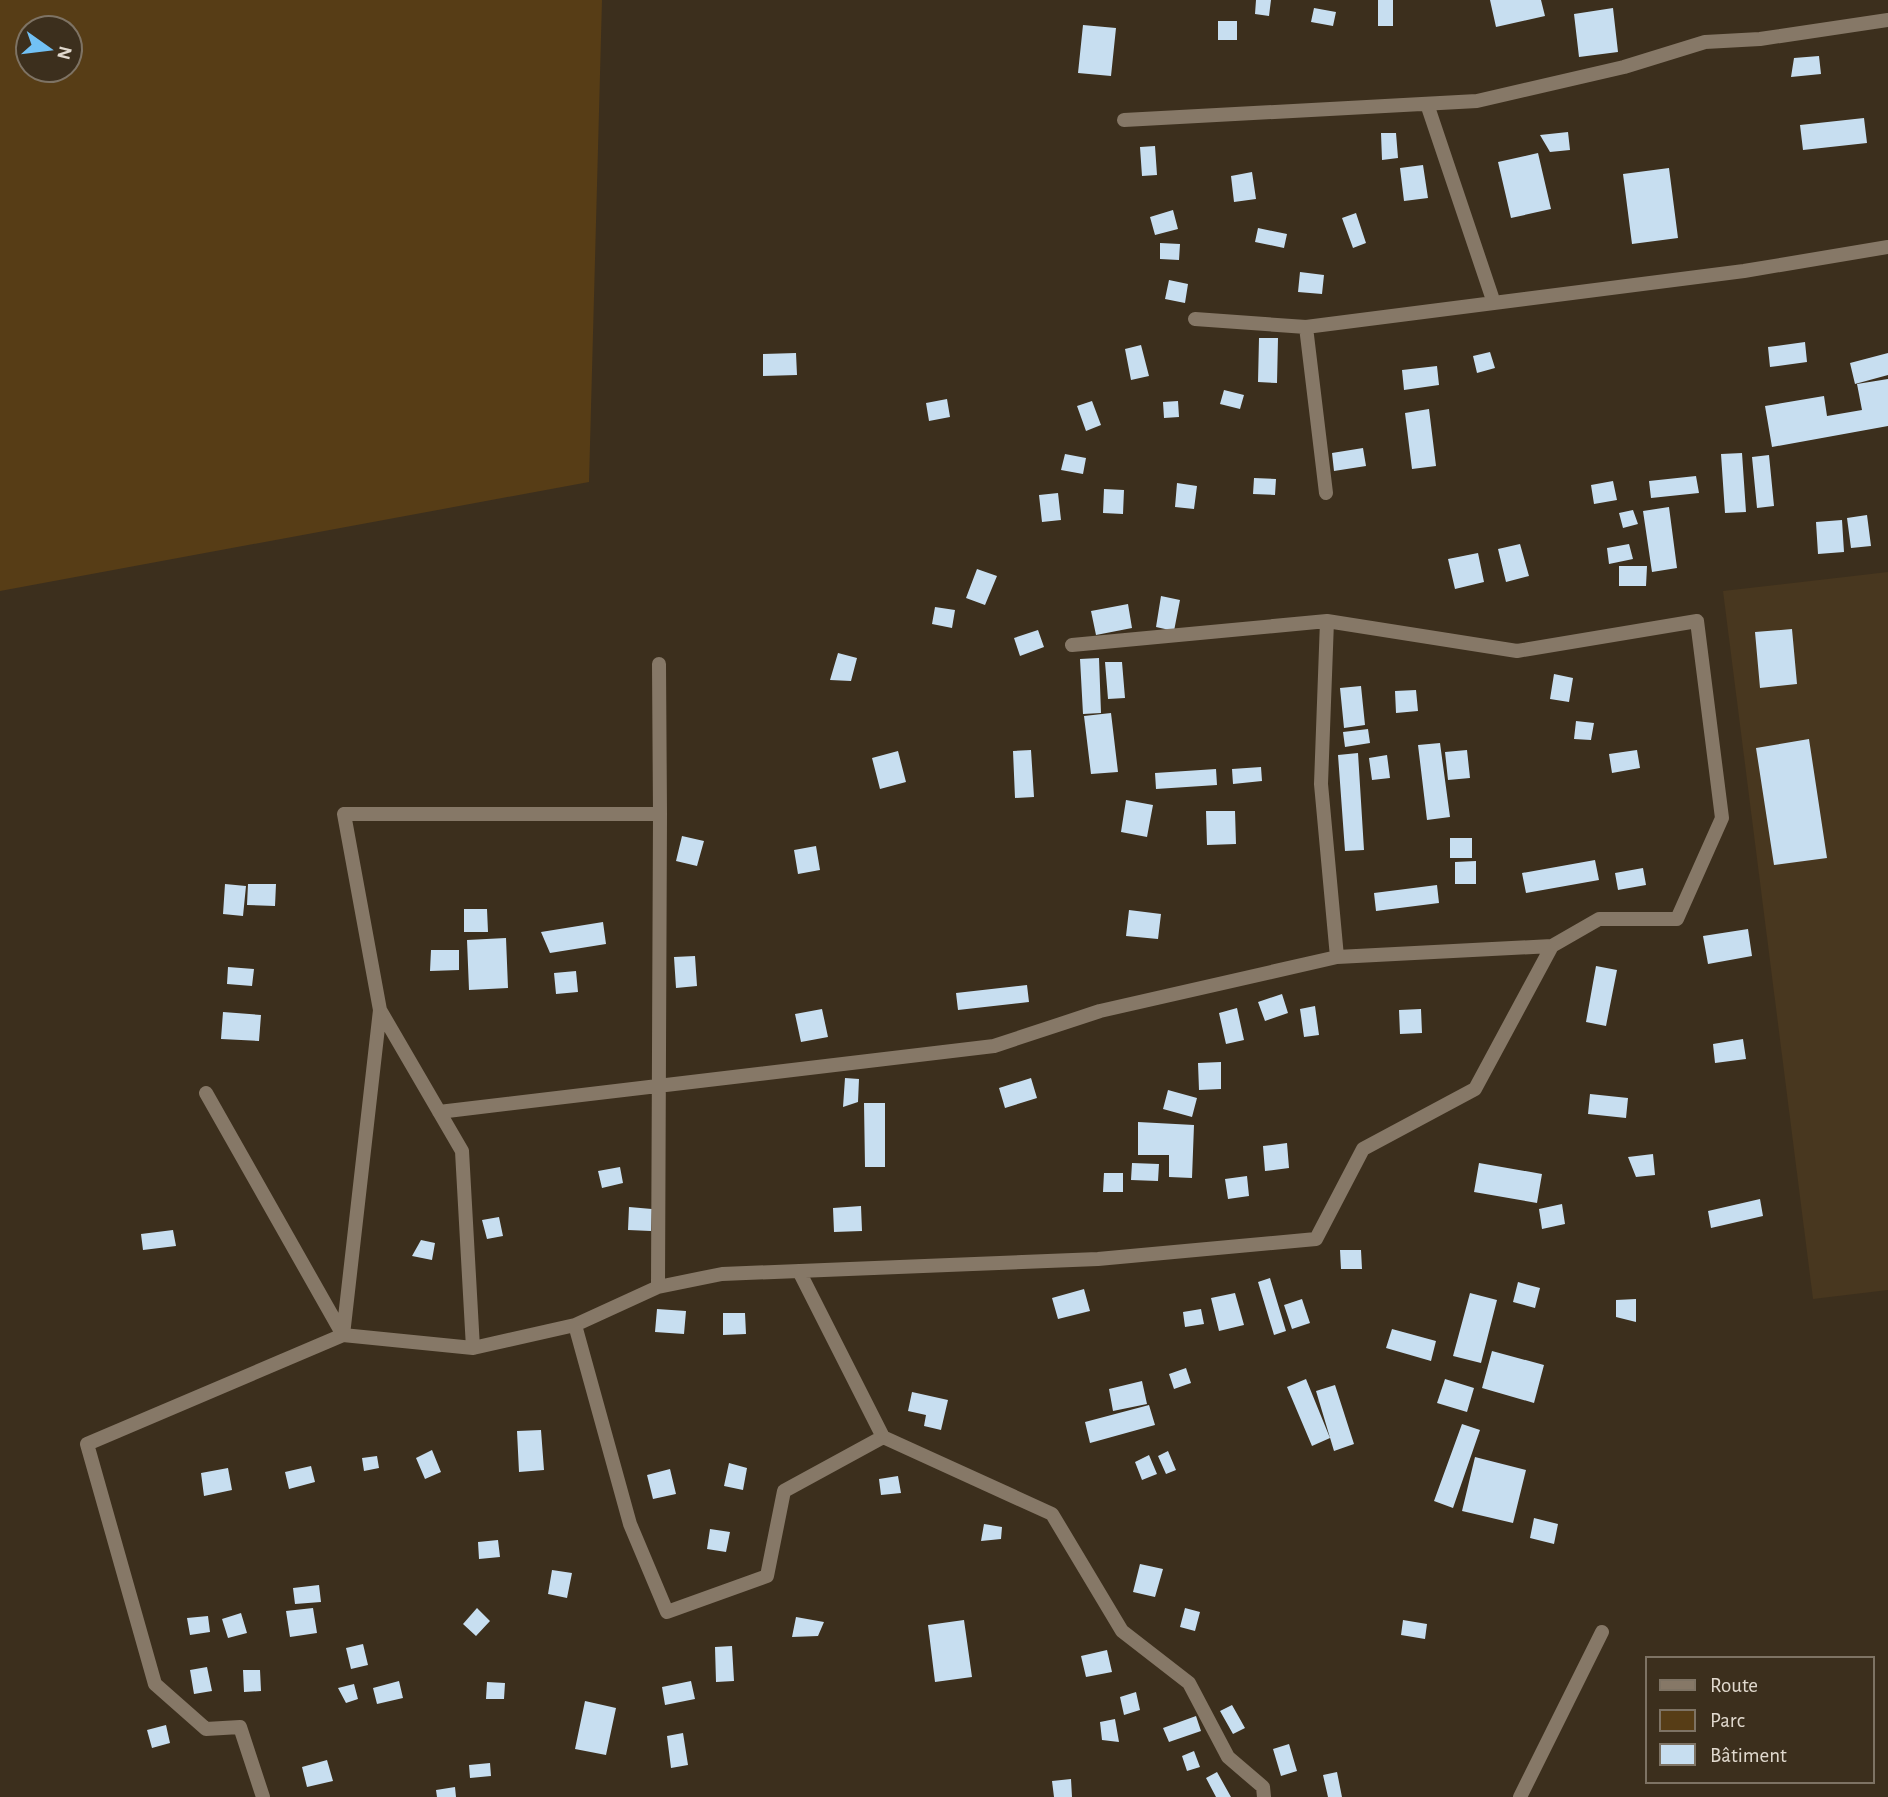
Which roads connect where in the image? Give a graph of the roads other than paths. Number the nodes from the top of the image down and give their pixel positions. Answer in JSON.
{"nodes":[{"id":1,"x":1888,"y":20,"type":"edge"},
{"id":2,"x":1427,"y":104,"type":"junction"},
{"id":3,"x":1124,"y":120,"type":"dead end"},
{"id":4,"x":1888,"y":247,"type":"edge"},
{"id":5,"x":1494,"y":303,"type":"junction"},
{"id":6,"x":1195,"y":319,"type":"dead end"},
{"id":7,"x":1306,"y":327,"type":"junction"},
{"id":8,"x":1326,"y":492,"type":"dead end"},
{"id":9,"x":1327,"y":621,"type":"junction"},
{"id":10,"x":1072,"y":645,"type":"dead end"},
{"id":11,"x":659,"y":663,"type":"dead end"},
{"id":12,"x":660,"y":814,"type":"junction"},
{"id":13,"x":1552,"y":946,"type":"junction"},
{"id":14,"x":1337,"y":957,"type":"junction"},
{"id":15,"x":380,"y":1010,"type":"junction"},
{"id":16,"x":659,"y":1086,"type":"junction"},
{"id":17,"x":206,"y":1093,"type":"dead end"},
{"id":18,"x":439,"y":1112,"type":"junction"},
{"id":19,"x":799,"y":1271,"type":"junction"},
{"id":20,"x":659,"y":1287,"type":"junction"},
{"id":21,"x":575,"y":1325,"type":"junction"},
{"id":22,"x":343,"y":1335,"type":"junction"},
{"id":23,"x":473,"y":1349,"type":"junction"},
{"id":24,"x":883,"y":1437,"type":"junction"},
{"id":25,"x":1602,"y":1632,"type":"dead end"},
{"id":26,"x":263,"y":1797,"type":"edge"},
{"id":27,"x":1264,"y":1797,"type":"edge"},
{"id":28,"x":1520,"y":1797,"type":"edge"}],
"edges":[{"from":1,"to":2,"type":"street"},
{"from":2,"to":3,"type":"street"},
{"from":2,"to":5,"type":"street"},
{"from":4,"to":5,"type":"street"},
{"from":5,"to":7,"type":"street"},
{"from":6,"to":7,"type":"street"},
{"from":7,"to":8,"type":"street"},
{"from":9,"to":10,"type":"street"},
{"from":9,"to":13,"type":"street"},
{"from":9,"to":14,"type":"street"},
{"from":11,"to":12,"type":"street"},
{"from":12,"to":15,"type":"street"},
{"from":12,"to":16,"type":"street"},
{"from":13,"to":14,"type":"street"},
{"from":13,"to":19,"type":"street"},
{"from":14,"to":16,"type":"street"},
{"from":15,"to":18,"type":"street"},
{"from":15,"to":22,"type":"street"},
{"from":16,"to":18,"type":"street"},
{"from":16,"to":20,"type":"street"},
{"from":17,"to":22,"type":"street"},
{"from":18,"to":23,"type":"street"},
{"from":19,"to":20,"type":"street"},
{"from":19,"to":24,"type":"street"},
{"from":20,"to":21,"type":"street"},
{"from":21,"to":23,"type":"street"},
{"from":21,"to":24,"type":"street"},
{"from":22,"to":23,"type":"street"},
{"from":22,"to":26,"type":"street"},
{"from":24,"to":27,"type":"street"},
{"from":25,"to":28,"type":"street"}]}
